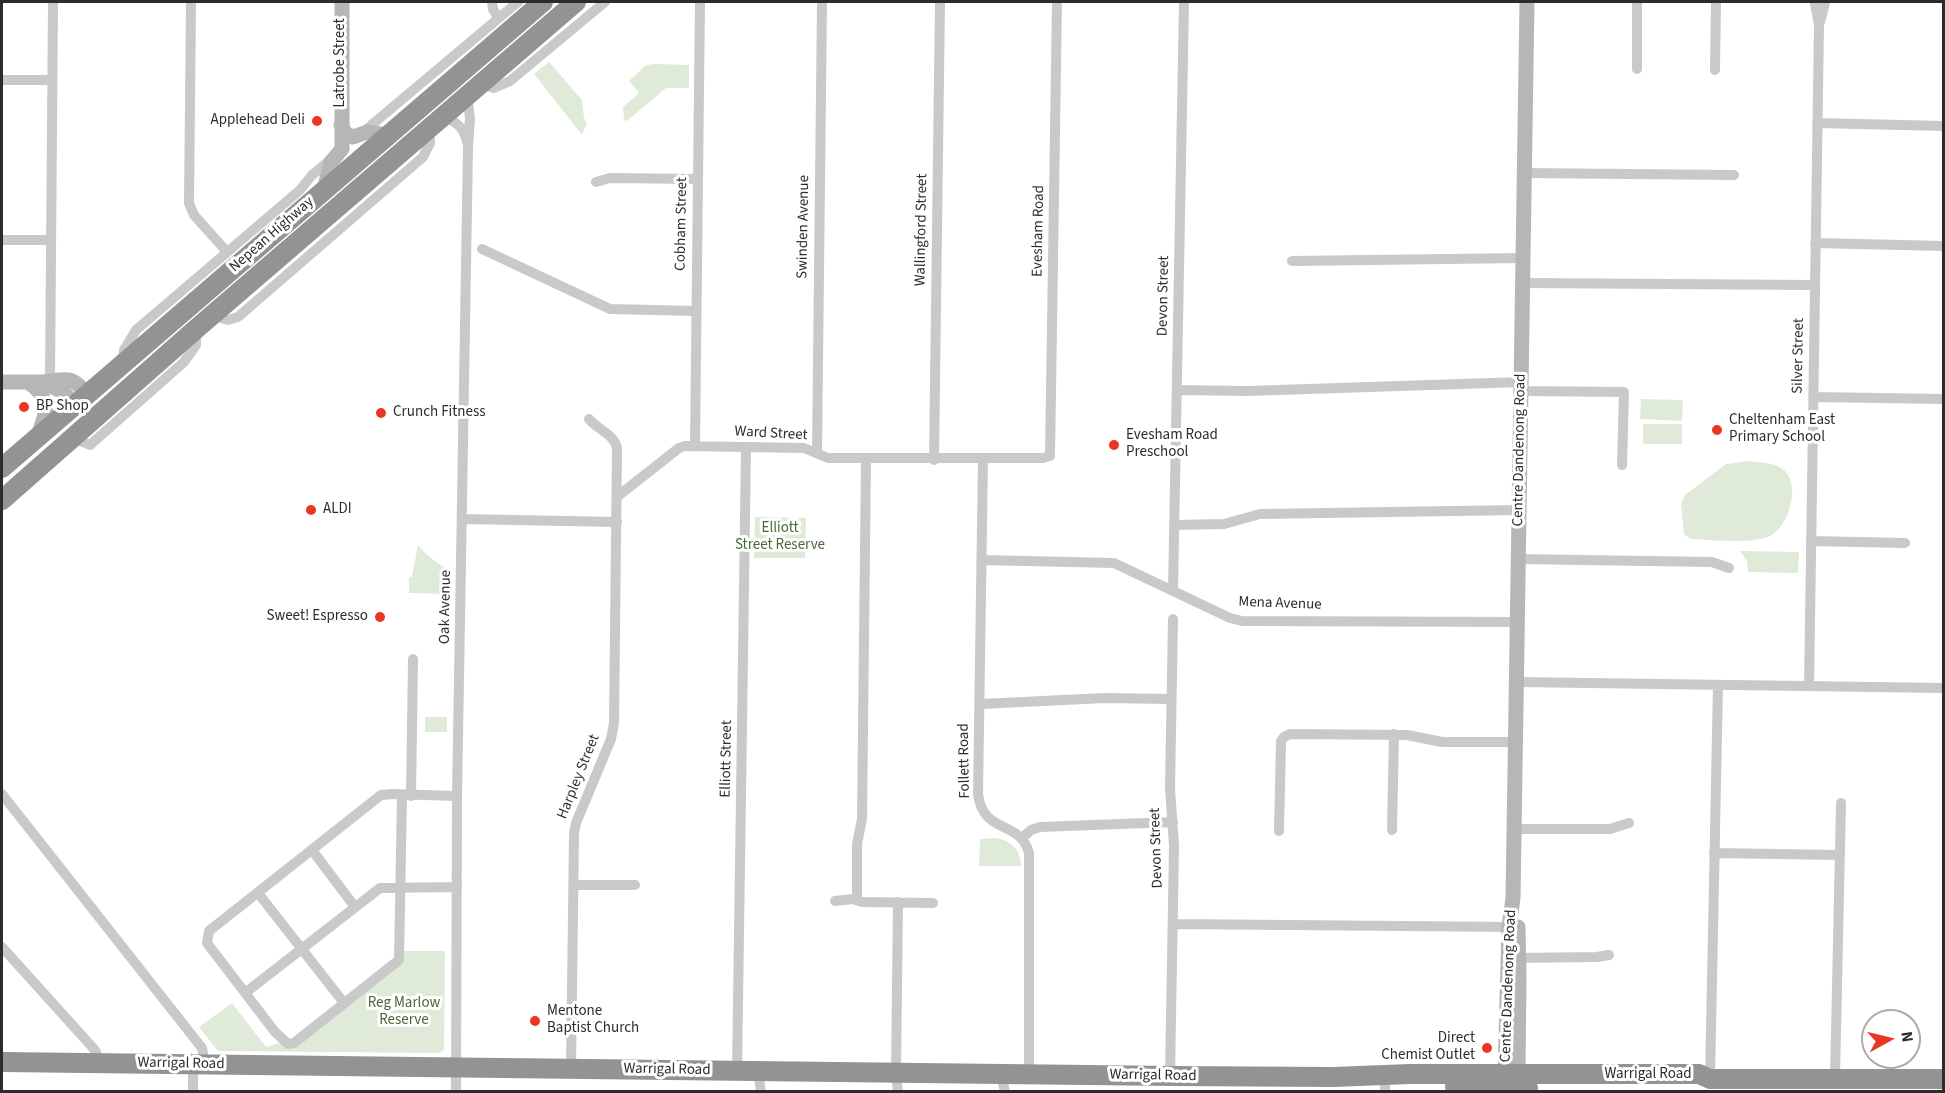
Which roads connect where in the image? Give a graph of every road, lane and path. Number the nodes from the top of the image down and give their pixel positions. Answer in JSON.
{"nodes":[{"id":1,"x":53,"y":2,"type":"edge"},
{"id":2,"x":191,"y":2,"type":"edge"},
{"id":3,"x":342,"y":2,"type":"edge"},
{"id":4,"x":492,"y":2,"type":"edge"},
{"id":5,"x":518,"y":2,"type":"edge"},
{"id":6,"x":543,"y":2,"type":"edge"},
{"id":7,"x":576,"y":2,"type":"edge"},
{"id":8,"x":605,"y":2,"type":"edge"},
{"id":9,"x":700,"y":2,"type":"edge"},
{"id":10,"x":822,"y":2,"type":"edge"},
{"id":11,"x":940,"y":2,"type":"edge"},
{"id":12,"x":1057,"y":2,"type":"edge"},
{"id":13,"x":1184,"y":2,"type":"edge"},
{"id":14,"x":1527,"y":2,"type":"edge"},
{"id":15,"x":1637,"y":2,"type":"edge"},
{"id":16,"x":1716,"y":2,"type":"edge"},
{"id":17,"x":1820,"y":2,"type":"edge"},
{"id":18,"x":498,"y":18,"type":"junction"},
{"id":19,"x":484,"y":52,"type":"junction"},
{"id":20,"x":498,"y":68,"type":"junction"},
{"id":21,"x":1637,"y":69,"type":"dead end"},
{"id":22,"x":1715,"y":70,"type":"dead end"},
{"id":23,"x":2,"y":80,"type":"edge"},
{"id":24,"x":52,"y":80,"type":"junction"},
{"id":25,"x":479,"y":89,"type":"junction"},
{"id":26,"x":436,"y":122,"type":"junction"},
{"id":27,"x":1817,"y":123,"type":"junction"},
{"id":28,"x":341,"y":125,"type":"junction"},
{"id":29,"x":1944,"y":126,"type":"edge"},
{"id":30,"x":360,"y":134,"type":"junction"},
{"id":31,"x":387,"y":135,"type":"junction"},
{"id":32,"x":468,"y":148,"type":"junction"},
{"id":33,"x":338,"y":154,"type":"junction"},
{"id":34,"x":1524,"y":173,"type":"junction"},
{"id":35,"x":1734,"y":175,"type":"dead end"},
{"id":36,"x":698,"y":179,"type":"junction"},
{"id":37,"x":596,"y":182,"type":"dead end"},
{"id":38,"x":324,"y":190,"type":"junction"},
{"id":39,"x":335,"y":209,"type":"junction"},
{"id":40,"x":329,"y":239,"type":"junction"},
{"id":41,"x":2,"y":240,"type":"edge"},
{"id":42,"x":51,"y":240,"type":"junction"},
{"id":43,"x":1815,"y":243,"type":"junction"},
{"id":44,"x":1944,"y":246,"type":"edge"},
{"id":45,"x":482,"y":249,"type":"dead end"},
{"id":46,"x":227,"y":252,"type":"junction"},
{"id":47,"x":1523,"y":258,"type":"junction"},
{"id":48,"x":1292,"y":261,"type":"dead end"},
{"id":49,"x":224,"y":277,"type":"junction"},
{"id":50,"x":1523,"y":283,"type":"junction"},
{"id":51,"x":1815,"y":285,"type":"junction"},
{"id":52,"x":237,"y":293,"type":"junction"},
{"id":53,"x":696,"y":310,"type":"junction"},
{"id":54,"x":212,"y":315,"type":"junction"},
{"id":55,"x":196,"y":329,"type":"junction"},
{"id":56,"x":123,"y":364,"type":"junction"},
{"id":57,"x":47,"y":381,"type":"junction"},
{"id":58,"x":2,"y":382,"type":"edge"},
{"id":59,"x":28,"y":382,"type":"junction"},
{"id":60,"x":1521,"y":386,"type":"junction"},
{"id":61,"x":1177,"y":390,"type":"junction"},
{"id":62,"x":1813,"y":397,"type":"junction"},
{"id":63,"x":1944,"y":399,"type":"edge"},
{"id":64,"x":82,"y":400,"type":"junction"},
{"id":65,"x":99,"y":415,"type":"junction"},
{"id":66,"x":589,"y":419,"type":"dead end"},
{"id":67,"x":37,"y":438,"type":"junction"},
{"id":68,"x":74,"y":438,"type":"junction"},
{"id":69,"x":695,"y":446,"type":"junction"},
{"id":70,"x":746,"y":447,"type":"junction"},
{"id":71,"x":816,"y":453,"type":"junction"},
{"id":72,"x":983,"y":458,"type":"junction"},
{"id":73,"x":1046,"y":458,"type":"joint"},
{"id":74,"x":866,"y":459,"type":"junction"},
{"id":75,"x":934,"y":460,"type":"junction"},
{"id":76,"x":3,"y":465,"type":"edge"},
{"id":77,"x":1622,"y":465,"type":"dead end"},
{"id":78,"x":13,"y":491,"type":"edge"},
{"id":79,"x":618,"y":496,"type":"junction"},
{"id":80,"x":1519,"y":510,"type":"junction"},
{"id":81,"x":463,"y":519,"type":"junction"},
{"id":82,"x":617,"y":522,"type":"junction"},
{"id":83,"x":1174,"y":525,"type":"junction"},
{"id":84,"x":1811,"y":541,"type":"junction"},
{"id":85,"x":1905,"y":543,"type":"dead end"},
{"id":86,"x":1518,"y":559,"type":"junction"},
{"id":87,"x":982,"y":560,"type":"junction"},
{"id":88,"x":1729,"y":568,"type":"dead end"},
{"id":89,"x":1173,"y":590,"type":"junction"},
{"id":90,"x":1173,"y":619,"type":"dead end"},
{"id":91,"x":1518,"y":622,"type":"junction"},
{"id":92,"x":413,"y":659,"type":"dead end"},
{"id":93,"x":1516,"y":682,"type":"junction"},
{"id":94,"x":1718,"y":685,"type":"junction"},
{"id":95,"x":1809,"y":686,"type":"junction"},
{"id":96,"x":1944,"y":688,"type":"edge"},
{"id":97,"x":1172,"y":699,"type":"junction"},
{"id":98,"x":980,"y":704,"type":"junction"},
{"id":99,"x":1394,"y":734,"type":"junction"},
{"id":100,"x":1516,"y":742,"type":"junction"},
{"id":101,"x":2,"y":794,"type":"edge"},
{"id":102,"x":407,"y":796,"type":"junction"},
{"id":103,"x":458,"y":796,"type":"junction"},
{"id":104,"x":1841,"y":803,"type":"dead end"},
{"id":105,"x":1173,"y":822,"type":"junction"},
{"id":106,"x":1629,"y":823,"type":"dead end"},
{"id":107,"x":1514,"y":829,"type":"junction"},
{"id":108,"x":1392,"y":830,"type":"dead end"},
{"id":109,"x":1279,"y":831,"type":"dead end"},
{"id":110,"x":1022,"y":838,"type":"junction"},
{"id":111,"x":312,"y":850,"type":"junction"},
{"id":112,"x":1714,"y":853,"type":"junction"},
{"id":113,"x":1840,"y":855,"type":"junction"},
{"id":114,"x":573,"y":885,"type":"junction"},
{"id":115,"x":634,"y":885,"type":"dead end"},
{"id":116,"x":401,"y":886,"type":"junction"},
{"id":117,"x":457,"y":887,"type":"junction"},
{"id":118,"x":258,"y":893,"type":"junction"},
{"id":119,"x":857,"y":900,"type":"junction"},
{"id":120,"x":835,"y":901,"type":"dead end"},
{"id":121,"x":898,"y":902,"type":"junction"},
{"id":122,"x":933,"y":903,"type":"dead end"},
{"id":123,"x":355,"y":907,"type":"junction"},
{"id":124,"x":1173,"y":924,"type":"junction"},
{"id":125,"x":1513,"y":927,"type":"junction"},
{"id":126,"x":2,"y":947,"type":"edge"},
{"id":127,"x":301,"y":950,"type":"junction"},
{"id":128,"x":1609,"y":955,"type":"dead end"},
{"id":129,"x":1514,"y":958,"type":"junction"},
{"id":130,"x":245,"y":993,"type":"junction"},
{"id":131,"x":345,"y":1003,"type":"junction"},
{"id":132,"x":2,"y":1062,"type":"edge"},
{"id":133,"x":97,"y":1064,"type":"junction"},
{"id":134,"x":193,"y":1065,"type":"junction"},
{"id":135,"x":214,"y":1065,"type":"junction"},
{"id":136,"x":456,"y":1066,"type":"junction"},
{"id":137,"x":571,"y":1069,"type":"junction"},
{"id":138,"x":737,"y":1071,"type":"junction"},
{"id":139,"x":758,"y":1072,"type":"junction"},
{"id":140,"x":1511,"y":1074,"type":"junction"},
{"id":141,"x":1029,"y":1075,"type":"junction"},
{"id":142,"x":1170,"y":1076,"type":"junction"},
{"id":143,"x":1835,"y":1078,"type":"junction"},
{"id":144,"x":1710,"y":1079,"type":"junction"},
{"id":145,"x":897,"y":1082,"type":"edge"},
{"id":146,"x":1003,"y":1083,"type":"edge"},
{"id":147,"x":1385,"y":1083,"type":"edge"},
{"id":148,"x":1933,"y":1083,"type":"edge"},
{"id":149,"x":193,"y":1092,"type":"edge"},
{"id":150,"x":456,"y":1092,"type":"edge"},
{"id":151,"x":761,"y":1092,"type":"edge"}],
"edges":[{"from":1,"to":24,"type":"street"},
{"from":2,"to":46,"type":"street"},
{"from":3,"to":28,"type":"main road","name":"Latrobe Street"},
{"from":4,"to":18,"type":"street"},
{"from":5,"to":18,"type":"street"},
{"from":6,"to":19,"type":"highway","name":"Nepean Highway"},
{"from":7,"to":20,"type":"highway","name":"Nepean Highway"},
{"from":8,"to":25,"type":"street"},
{"from":9,"to":36,"type":"street","name":"Cobham Street"},
{"from":10,"to":71,"type":"street","name":"Swinden Avenue"},
{"from":11,"to":75,"type":"street","name":"Wallingford Street"},
{"from":12,"to":73,"type":"street","name":"Evesham Road"},
{"from":13,"to":61,"type":"street","name":"Devon Street"},
{"from":14,"to":34,"type":"main road","name":"Centre Dandenong Road"},
{"from":15,"to":21,"type":"street"},
{"from":16,"to":22,"type":"street"},
{"from":17,"to":27,"type":"street","name":"Silver Street"},
{"from":18,"to":30,"type":"street"},
{"from":19,"to":20,"type":"highway"},
{"from":19,"to":31,"type":"highway","name":"Nepean Highway"},
{"from":20,"to":25,"type":"highway","name":"Nepean Highway"},
{"from":23,"to":24,"type":"street"},
{"from":24,"to":42,"type":"street"},
{"from":25,"to":26,"type":"highway","name":"Nepean Highway"},
{"from":25,"to":32,"type":"street","name":"Oak Avenue"},
{"from":26,"to":32,"type":"street","name":"Oak Avenue"},
{"from":26,"to":39,"type":"highway","name":"Nepean Highway"},
{"from":26,"to":40,"type":"street"},
{"from":27,"to":29,"type":"street"},
{"from":27,"to":43,"type":"street","name":"Silver Street"},
{"from":28,"to":30,"type":"main road","name":"Latrobe Street"},
{"from":28,"to":33,"type":"main road","name":"Latrobe Street"},
{"from":30,"to":31,"type":"main road"},
{"from":30,"to":33,"type":"street"},
{"from":31,"to":38,"type":"highway","name":"Nepean Highway"},
{"from":32,"to":81,"type":"street","name":"Oak Avenue"},
{"from":33,"to":38,"type":"main road","name":"Latrobe Street"},
{"from":33,"to":46,"type":"street"},
{"from":34,"to":35,"type":"street"},
{"from":34,"to":47,"type":"main road","name":"Centre Dandenong Road"},
{"from":36,"to":37,"type":"street"},
{"from":36,"to":53,"type":"street","name":"Cobham Street"},
{"from":38,"to":49,"type":"highway","name":"Nepean Highway"},
{"from":39,"to":40,"type":"street"},
{"from":39,"to":52,"type":"highway","name":"Nepean Highway"},
{"from":40,"to":54,"type":"street"},
{"from":41,"to":42,"type":"street"},
{"from":42,"to":57,"type":"street"},
{"from":43,"to":44,"type":"street"},
{"from":43,"to":51,"type":"street","name":"Silver Street"},
{"from":45,"to":53,"type":"street"},
{"from":46,"to":56,"type":"street"},
{"from":47,"to":48,"type":"street"},
{"from":47,"to":50,"type":"main road","name":"Centre Dandenong Road"},
{"from":49,"to":52,"type":"highway"},
{"from":49,"to":56,"type":"highway","name":"Nepean Highway"},
{"from":50,"to":51,"type":"street"},
{"from":50,"to":60,"type":"main road","name":"Centre Dandenong Road"},
{"from":51,"to":62,"type":"street","name":"Silver Street"},
{"from":52,"to":54,"type":"highway","name":"Nepean Highway"},
{"from":53,"to":69,"type":"street","name":"Cobham Street"},
{"from":54,"to":55,"type":"highway","name":"Nepean Highway"},
{"from":55,"to":65,"type":"highway","name":"Nepean Highway"},
{"from":55,"to":68,"type":"street"},
{"from":56,"to":64,"type":"highway","name":"Nepean Highway"},
{"from":57,"to":59,"type":"main road"},
{"from":57,"to":64,"type":"main road"},
{"from":58,"to":59,"type":"main road"},
{"from":59,"to":67,"type":"main road"},
{"from":60,"to":61,"type":"street"},
{"from":60,"to":77,"type":"street"},
{"from":60,"to":80,"type":"main road","name":"Centre Dandenong Road"},
{"from":61,"to":83,"type":"street","name":"Devon Street"},
{"from":62,"to":63,"type":"street"},
{"from":62,"to":84,"type":"street","name":"Silver Street"},
{"from":64,"to":65,"type":"highway"},
{"from":64,"to":67,"type":"highway","name":"Nepean Highway"},
{"from":65,"to":68,"type":"highway","name":"Nepean Highway"},
{"from":66,"to":79,"type":"street","name":"Harpley Street"},
{"from":67,"to":76,"type":"highway","name":"Nepean Highway"},
{"from":68,"to":78,"type":"highway","name":"Nepean Highway"},
{"from":69,"to":70,"type":"street","name":"Ward Street"},
{"from":69,"to":79,"type":"street","name":"Ward Street"},
{"from":70,"to":71,"type":"street","name":"Ward Street"},
{"from":70,"to":138,"type":"street","name":"Elliott Street"},
{"from":71,"to":74,"type":"street","name":"Ward Street"},
{"from":72,"to":73,"type":"street","name":"Ward Street"},
{"from":72,"to":75,"type":"street","name":"Ward Street"},
{"from":72,"to":87,"type":"street","name":"Follett Road"},
{"from":74,"to":75,"type":"street","name":"Ward Street"},
{"from":74,"to":119,"type":"street"},
{"from":76,"to":78,"type":"highway"},
{"from":79,"to":82,"type":"street","name":"Harpley Street"},
{"from":80,"to":83,"type":"street"},
{"from":80,"to":86,"type":"main road","name":"Centre Dandenong Road"},
{"from":81,"to":82,"type":"street"},
{"from":81,"to":103,"type":"street","name":"Oak Avenue"},
{"from":82,"to":114,"type":"street","name":"Harpley Street"},
{"from":83,"to":89,"type":"street","name":"Devon Street"},
{"from":84,"to":85,"type":"street"},
{"from":84,"to":95,"type":"street","name":"Silver Street"},
{"from":86,"to":88,"type":"street"},
{"from":86,"to":91,"type":"main road","name":"Centre Dandenong Road"},
{"from":87,"to":89,"type":"street","name":"Mena Avenue"},
{"from":87,"to":98,"type":"street","name":"Follett Road"},
{"from":89,"to":91,"type":"street","name":"Mena Avenue"},
{"from":90,"to":97,"type":"street","name":"Devon Street"},
{"from":91,"to":93,"type":"main road","name":"Centre Dandenong Road"},
{"from":92,"to":102,"type":"street"},
{"from":93,"to":94,"type":"street"},
{"from":93,"to":100,"type":"main road","name":"Centre Dandenong Road"},
{"from":94,"to":95,"type":"street"},
{"from":94,"to":112,"type":"street"},
{"from":95,"to":96,"type":"street"},
{"from":97,"to":98,"type":"street"},
{"from":97,"to":105,"type":"street","name":"Devon Street"},
{"from":98,"to":110,"type":"street","name":"Follett Road"},
{"from":99,"to":100,"type":"street"},
{"from":99,"to":108,"type":"street"},
{"from":99,"to":109,"type":"street"},
{"from":100,"to":107,"type":"main road","name":"Centre Dandenong Road"},
{"from":101,"to":135,"type":"street"},
{"from":102,"to":103,"type":"street"},
{"from":102,"to":111,"type":"street"},
{"from":102,"to":116,"type":"street"},
{"from":103,"to":117,"type":"street","name":"Oak Avenue"},
{"from":104,"to":113,"type":"street"},
{"from":105,"to":110,"type":"street"},
{"from":105,"to":124,"type":"street","name":"Devon Street"},
{"from":106,"to":107,"type":"street"},
{"from":107,"to":125,"type":"main road","name":"Centre Dandenong Road"},
{"from":110,"to":141,"type":"street"},
{"from":111,"to":118,"type":"street"},
{"from":111,"to":123,"type":"street"},
{"from":112,"to":113,"type":"street"},
{"from":112,"to":144,"type":"street"},
{"from":113,"to":143,"type":"street"},
{"from":114,"to":115,"type":"street"},
{"from":114,"to":137,"type":"street","name":"Harpley Street"},
{"from":116,"to":117,"type":"street"},
{"from":116,"to":123,"type":"street"},
{"from":116,"to":131,"type":"street"},
{"from":117,"to":136,"type":"street","name":"Oak Avenue"},
{"from":118,"to":127,"type":"street"},
{"from":118,"to":130,"type":"street"},
{"from":119,"to":120,"type":"street"},
{"from":119,"to":121,"type":"street"},
{"from":121,"to":122,"type":"street"},
{"from":121,"to":145,"type":"street"},
{"from":123,"to":127,"type":"street"},
{"from":124,"to":125,"type":"street"},
{"from":124,"to":142,"type":"street","name":"Devon Street"},
{"from":125,"to":129,"type":"main road","name":"Centre Dandenong Road"},
{"from":126,"to":133,"type":"street"},
{"from":127,"to":130,"type":"street"},
{"from":127,"to":131,"type":"street"},
{"from":128,"to":129,"type":"street"},
{"from":129,"to":140,"type":"main road","name":"Centre Dandenong Road"},
{"from":130,"to":131,"type":"street"},
{"from":132,"to":133,"type":"highway","name":"Warrigal Road"},
{"from":133,"to":134,"type":"highway","name":"Warrigal Road"},
{"from":134,"to":135,"type":"highway","name":"Warrigal Road"},
{"from":134,"to":149,"type":"street"},
{"from":135,"to":136,"type":"highway","name":"Warrigal Road"},
{"from":136,"to":137,"type":"highway","name":"Warrigal Road"},
{"from":136,"to":150,"type":"street","name":"Oak Avenue"},
{"from":137,"to":138,"type":"highway","name":"Warrigal Road"},
{"from":138,"to":139,"type":"highway","name":"Warrigal Road"},
{"from":139,"to":145,"type":"highway","name":"Warrigal Road"},
{"from":139,"to":151,"type":"street"},
{"from":140,"to":144,"type":"highway","name":"Warrigal Road"},
{"from":140,"to":147,"type":"highway","name":"Warrigal Road"},
{"from":141,"to":142,"type":"highway","name":"Warrigal Road"},
{"from":141,"to":146,"type":"highway","name":"Warrigal Road"},
{"from":142,"to":147,"type":"highway","name":"Warrigal Road"},
{"from":143,"to":144,"type":"highway","name":"Warrigal Road"},
{"from":143,"to":148,"type":"highway","name":"Warrigal Road"},
{"from":144,"to":147,"type":"highway","name":"Warrigal Road"},
{"from":145,"to":146,"type":"highway","name":"Warrigal Road"}]}
